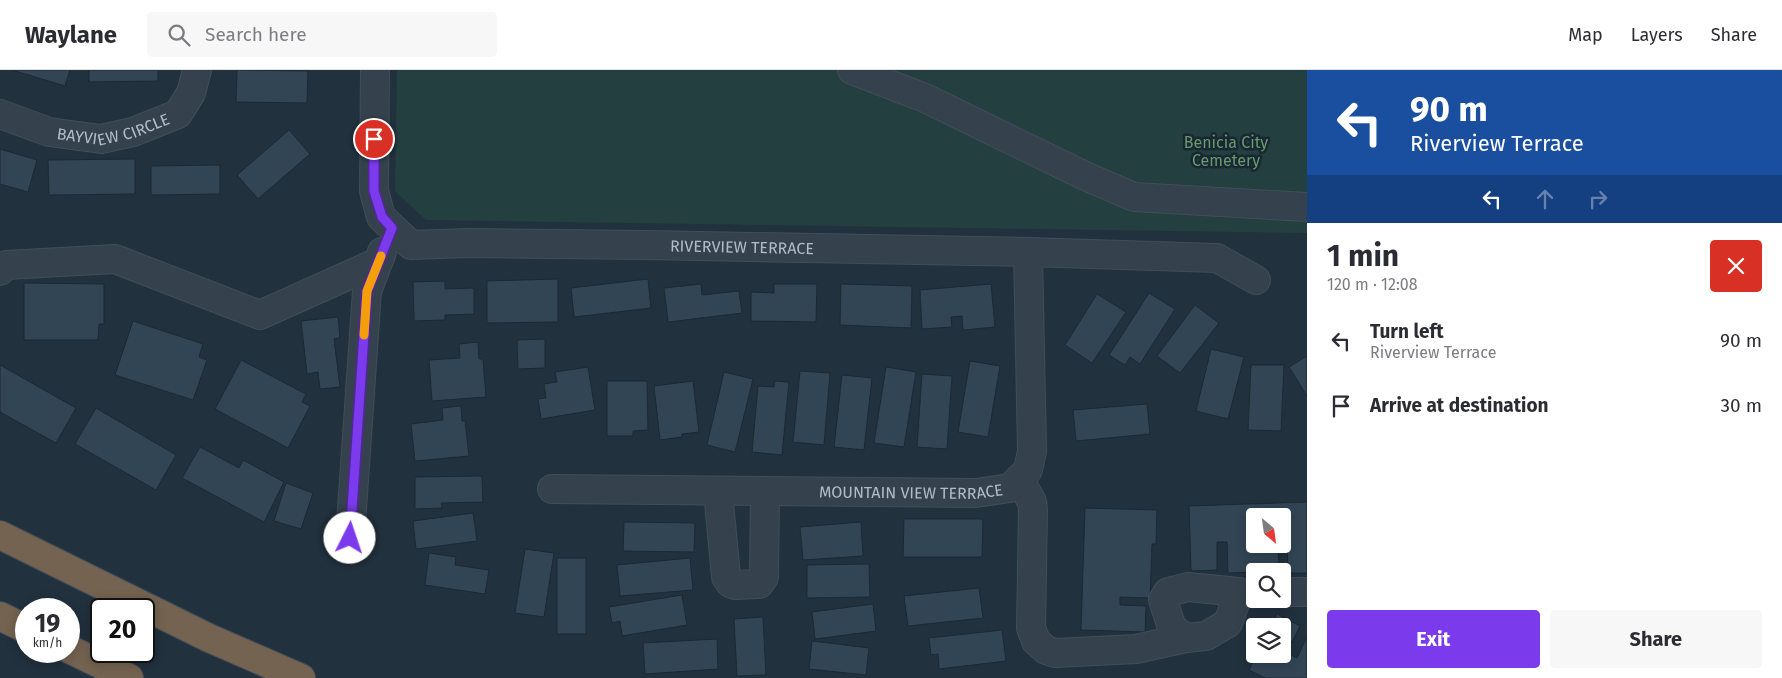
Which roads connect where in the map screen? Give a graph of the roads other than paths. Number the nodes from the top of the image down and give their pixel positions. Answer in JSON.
{"nodes":[{"id":1,"x":197,"y":70,"type":"edge"},
{"id":2,"x":375,"y":70,"type":"edge"},
{"id":3,"x":852,"y":70,"type":"edge"},
{"id":4,"x":0,"y":114,"type":"edge"},
{"id":5,"x":1307,"y":207,"type":"edge"},
{"id":6,"x":392,"y":228,"type":"junction"},
{"id":7,"x":1028,"y":252,"type":"junction"},
{"id":8,"x":378,"y":262,"type":"junction"},
{"id":9,"x":0,"y":271,"type":"edge"},
{"id":10,"x":1256,"y":280,"type":"dead end"},
{"id":11,"x":1019,"y":479,"type":"junction"},
{"id":12,"x":552,"y":489,"type":"dead end"},
{"id":13,"x":718,"y":491,"type":"junction"},
{"id":14,"x":765,"y":492,"type":"junction"},
{"id":15,"x":0,"y":535,"type":"edge"},
{"id":16,"x":350,"y":538,"type":"dead end"},
{"id":17,"x":1246,"y":592,"type":"edge"},
{"id":18,"x":1291,"y":592,"type":"edge"},
{"id":19,"x":1307,"y":592,"type":"edge"},
{"id":20,"x":1246,"y":594,"type":"edge"},
{"id":21,"x":0,"y":616,"type":"edge"},
{"id":22,"x":15,"y":624,"type":"edge"},
{"id":23,"x":1186,"y":638,"type":"junction"},
{"id":24,"x":80,"y":654,"type":"edge"},
{"id":25,"x":129,"y":678,"type":"edge"},
{"id":26,"x":301,"y":678,"type":"edge"}],
"edges":[{"from":1,"to":4,"type":"street","name":"BAYVIEW CIRCLE"},
{"from":2,"to":6,"type":"street","name":"RIVERVIEW TERRACE"},
{"from":3,"to":5,"type":"street"},
{"from":6,"to":7,"type":"street","name":"RIVERVIEW TERRACE"},
{"from":6,"to":8,"type":"street"},
{"from":7,"to":10,"type":"street","name":"RIVERVIEW TERRACE"},
{"from":7,"to":11,"type":"street","name":"MOUNTAIN VIEW TERRACE"},
{"from":8,"to":9,"type":"street"},
{"from":8,"to":16,"type":"street"},
{"from":11,"to":14,"type":"street","name":"MOUNTAIN VIEW TERRACE"},
{"from":11,"to":23,"type":"street"},
{"from":12,"to":13,"type":"street","name":"MOUNTAIN VIEW TERRACE"},
{"from":13,"to":14,"type":"street","name":"MOUNTAIN VIEW TERRACE"},
{"from":13,"to":14,"type":"street"},
{"from":15,"to":26,"type":"highway"},
{"from":17,"to":23,"type":"street"},
{"from":18,"to":19,"type":"street"},
{"from":20,"to":23,"type":"street"},
{"from":21,"to":22,"type":"highway"},
{"from":24,"to":25,"type":"highway"}]}
